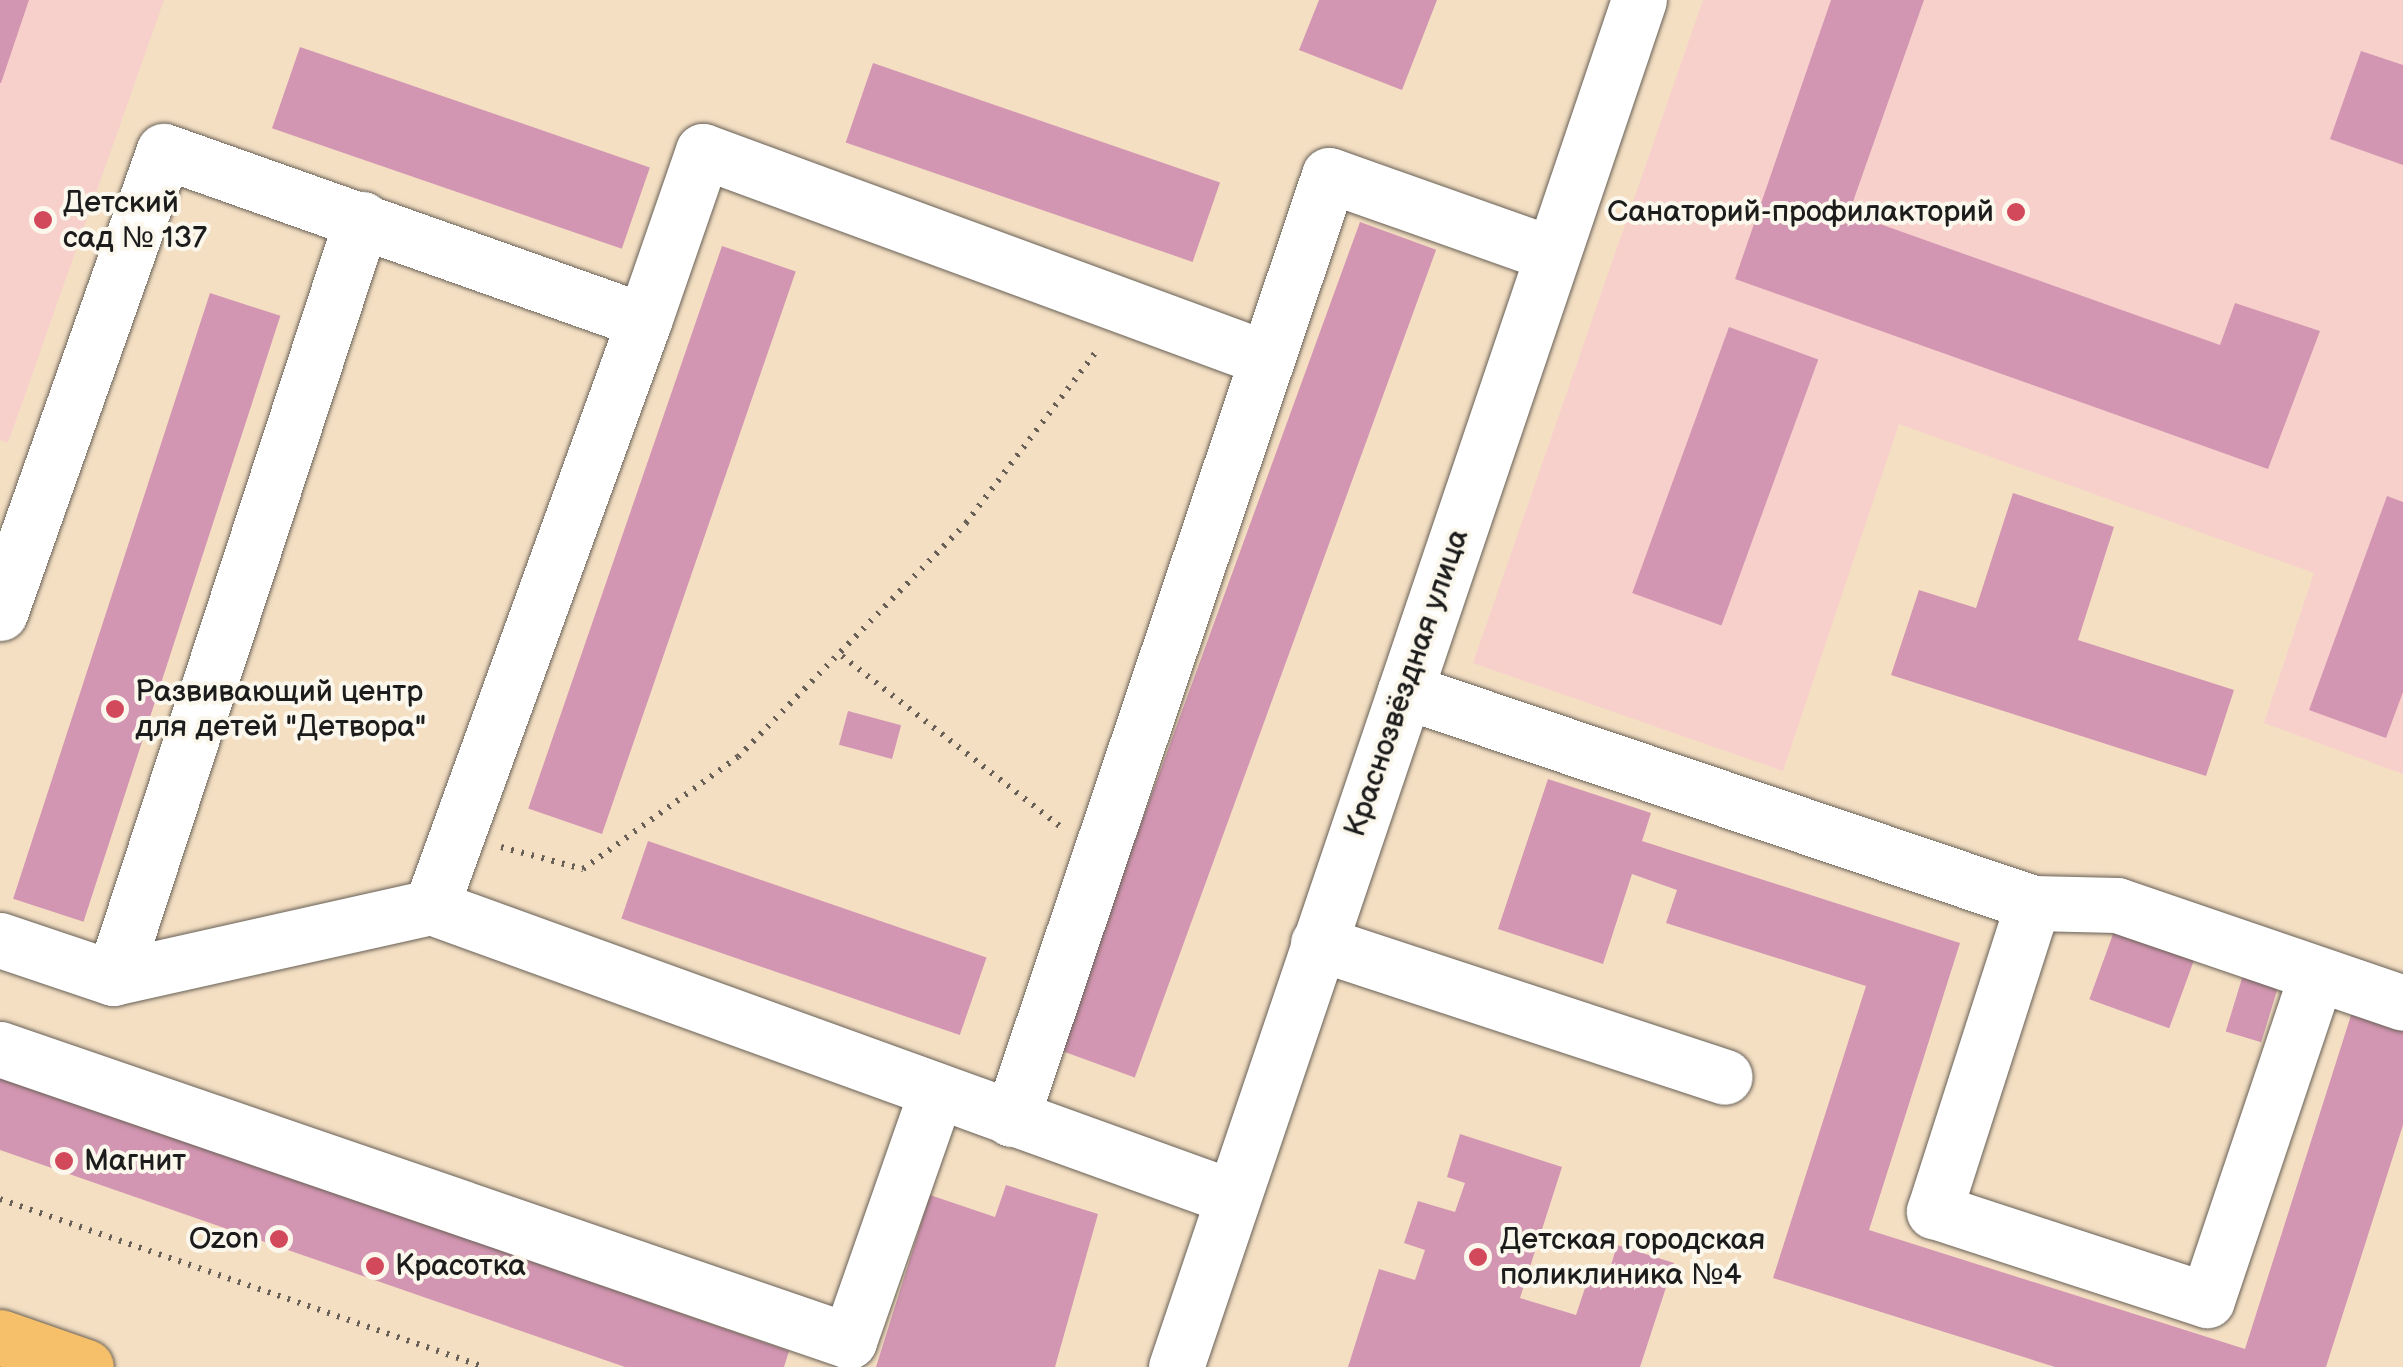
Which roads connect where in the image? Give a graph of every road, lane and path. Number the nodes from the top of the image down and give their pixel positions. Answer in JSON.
{"nodes":[{"id":1,"x":1639,"y":0,"type":"edge"},
{"id":2,"x":362,"y":219,"type":"junction"},
{"id":3,"x":1552,"y":254,"type":"junction"},
{"id":4,"x":1130,"y":307,"type":"junction"},
{"id":5,"x":644,"y":321,"type":"junction"},
{"id":6,"x":1266,"y":358,"type":"junction"},
{"id":7,"x":0,"y":613,"type":"edge"},
{"id":8,"x":842,"y":656,"type":"junction"},
{"id":9,"x":1405,"y":691,"type":"junction"},
{"id":10,"x":1061,"y":827,"type":"dead end"},
{"id":11,"x":457,"y":835,"type":"junction"},
{"id":12,"x":2032,"y":903,"type":"junction"},
{"id":13,"x":431,"y":907,"type":"junction"},
{"id":14,"x":0,"y":940,"type":"edge"},
{"id":15,"x":1318,"y":943,"type":"junction"},
{"id":16,"x":2317,"y":974,"type":"junction"},
{"id":17,"x":113,"y":978,"type":"junction"},
{"id":18,"x":2403,"y":1003,"type":"edge"},
{"id":19,"x":0,"y":1049,"type":"edge"},
{"id":20,"x":1724,"y":1077,"type":"dead end"},
{"id":21,"x":936,"y":1092,"type":"junction"},
{"id":22,"x":1012,"y":1120,"type":"junction"},
{"id":23,"x":1232,"y":1198,"type":"junction"},
{"id":24,"x":0,"y":1199,"type":"edge"},
{"id":25,"x":0,"y":1337,"type":"edge"},
{"id":26,"x":844,"y":1354,"type":"edge"},
{"id":27,"x":86,"y":1367,"type":"edge"},
{"id":28,"x":484,"y":1367,"type":"edge"},
{"id":29,"x":1176,"y":1367,"type":"edge"}],
"edges":[{"from":1,"to":3,"type":"street","name":"Краснозвёздная улица"},
{"from":2,"to":5,"type":"street"},
{"from":2,"to":7,"type":"street"},
{"from":2,"to":17,"type":"street"},
{"from":3,"to":6,"type":"street"},
{"from":3,"to":9,"type":"street","name":"Краснозвёздная улица"},
{"from":4,"to":5,"type":"street"},
{"from":4,"to":6,"type":"street"},
{"from":4,"to":8,"type":"path"},
{"from":5,"to":11,"type":"street"},
{"from":6,"to":22,"type":"street"},
{"from":8,"to":10,"type":"path"},
{"from":8,"to":11,"type":"path"},
{"from":9,"to":12,"type":"street"},
{"from":9,"to":15,"type":"street","name":"Краснозвёздная улица"},
{"from":11,"to":13,"type":"street"},
{"from":12,"to":16,"type":"street"},
{"from":12,"to":16,"type":"street"},
{"from":13,"to":17,"type":"street"},
{"from":13,"to":21,"type":"street"},
{"from":14,"to":17,"type":"street"},
{"from":15,"to":20,"type":"street"},
{"from":15,"to":23,"type":"street","name":"Краснозвёздная улица"},
{"from":16,"to":18,"type":"street"},
{"from":19,"to":26,"type":"street"},
{"from":21,"to":22,"type":"street"},
{"from":21,"to":26,"type":"street"},
{"from":22,"to":23,"type":"street"},
{"from":23,"to":29,"type":"street","name":"Краснозвёздная улица"},
{"from":24,"to":28,"type":"path"},
{"from":25,"to":27,"type":"main road"}]}
